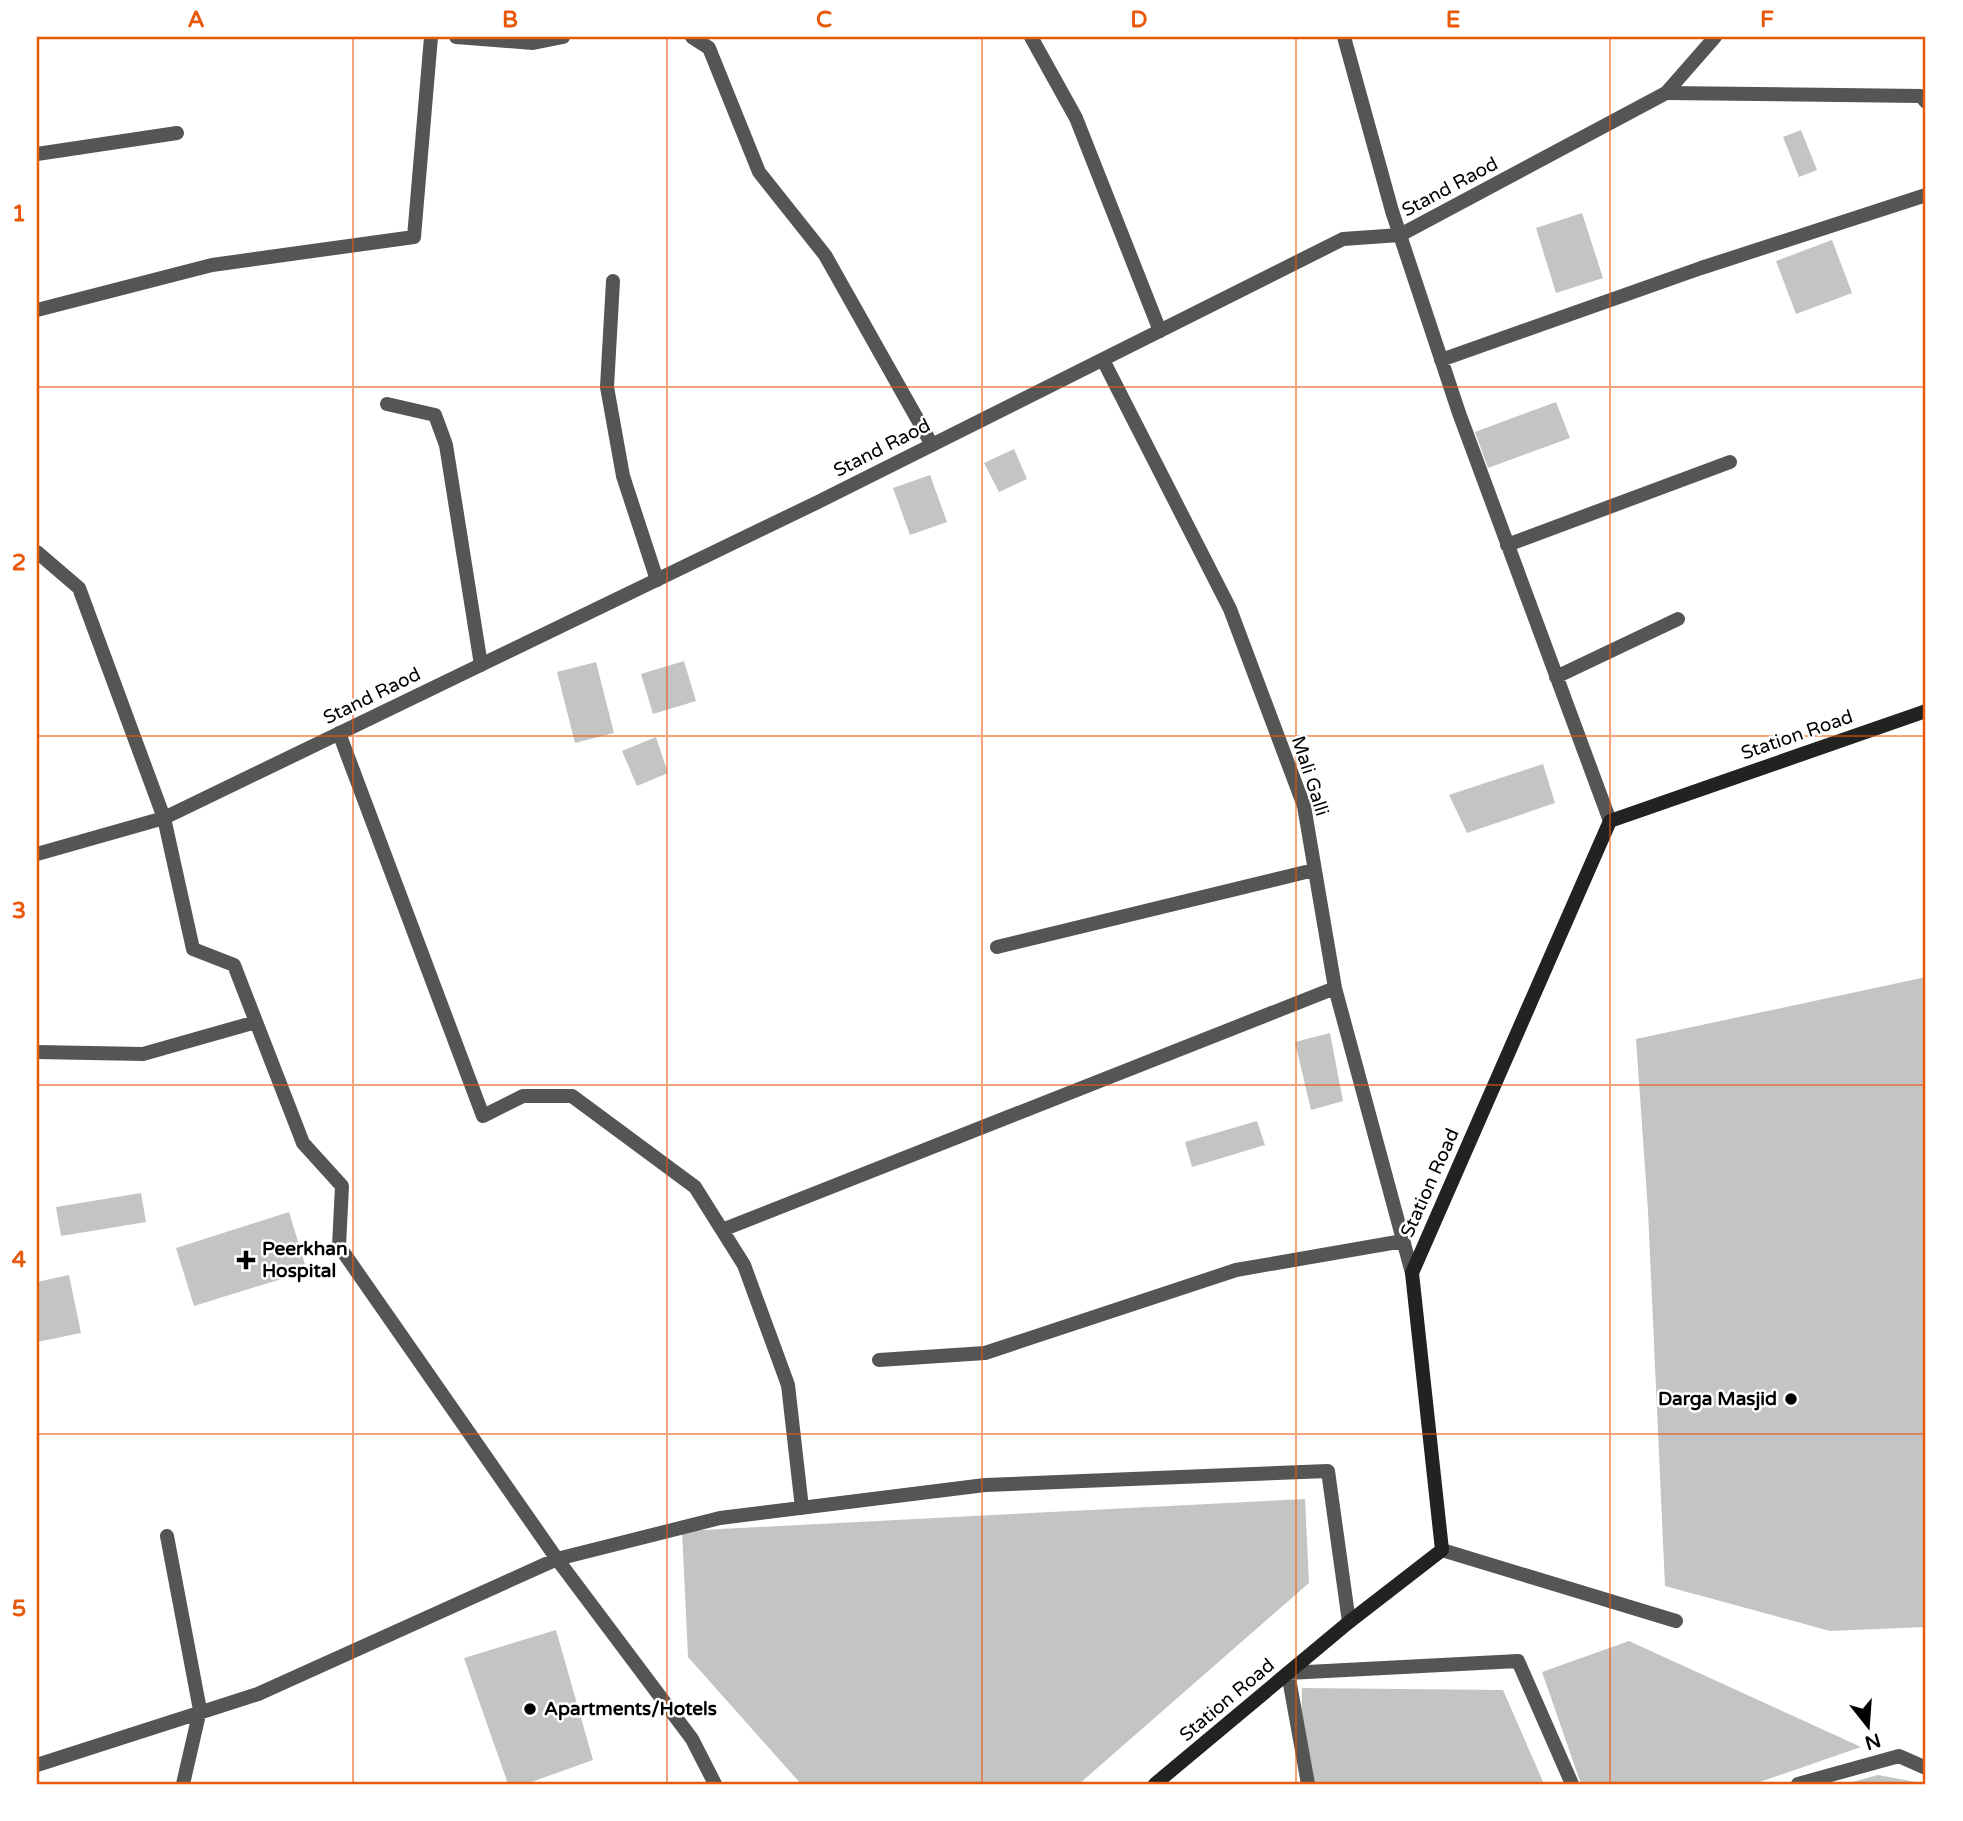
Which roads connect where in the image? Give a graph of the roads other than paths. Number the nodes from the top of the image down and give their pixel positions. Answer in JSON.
{"nodes":[{"id":1,"x":431,"y":37,"type":"edge"},
{"id":2,"x":456,"y":37,"type":"edge"},
{"id":3,"x":563,"y":37,"type":"edge"},
{"id":4,"x":692,"y":37,"type":"edge"},
{"id":5,"x":1031,"y":37,"type":"edge"},
{"id":6,"x":1345,"y":37,"type":"edge"},
{"id":7,"x":1715,"y":37,"type":"edge"},
{"id":8,"x":1666,"y":93,"type":"junction"},
{"id":9,"x":1926,"y":102,"type":"edge"},
{"id":10,"x":177,"y":134,"type":"dead end"},
{"id":11,"x":37,"y":154,"type":"edge"},
{"id":12,"x":1926,"y":195,"type":"edge"},
{"id":13,"x":1400,"y":235,"type":"junction"},
{"id":14,"x":613,"y":281,"type":"dead end"},
{"id":15,"x":37,"y":310,"type":"edge"},
{"id":16,"x":1160,"y":331,"type":"junction"},
{"id":17,"x":1103,"y":360,"type":"junction"},
{"id":18,"x":1441,"y":360,"type":"junction"},
{"id":19,"x":387,"y":404,"type":"dead end"},
{"id":20,"x":932,"y":445,"type":"junction"},
{"id":21,"x":1730,"y":463,"type":"dead end"},
{"id":22,"x":1507,"y":545,"type":"junction"},
{"id":23,"x":37,"y":552,"type":"edge"},
{"id":24,"x":657,"y":580,"type":"junction"},
{"id":25,"x":1678,"y":619,"type":"dead end"},
{"id":26,"x":481,"y":665,"type":"junction"},
{"id":27,"x":1556,"y":677,"type":"junction"},
{"id":28,"x":1926,"y":711,"type":"edge"},
{"id":29,"x":339,"y":733,"type":"junction"},
{"id":30,"x":164,"y":818,"type":"junction"},
{"id":31,"x":1610,"y":821,"type":"junction"},
{"id":32,"x":37,"y":854,"type":"edge"},
{"id":33,"x":1314,"y":870,"type":"junction"},
{"id":34,"x":997,"y":947,"type":"dead end"},
{"id":35,"x":1335,"y":988,"type":"junction"},
{"id":36,"x":257,"y":1022,"type":"junction"},
{"id":37,"x":37,"y":1052,"type":"edge"},
{"id":38,"x":722,"y":1230,"type":"junction"},
{"id":39,"x":1403,"y":1241,"type":"junction"},
{"id":40,"x":1412,"y":1273,"type":"junction"},
{"id":41,"x":880,"y":1360,"type":"dead end"},
{"id":42,"x":802,"y":1508,"type":"junction"},
{"id":43,"x":167,"y":1536,"type":"dead end"},
{"id":44,"x":1442,"y":1550,"type":"junction"},
{"id":45,"x":557,"y":1559,"type":"junction"},
{"id":46,"x":1676,"y":1621,"type":"dead end"},
{"id":47,"x":1349,"y":1622,"type":"junction"},
{"id":48,"x":1288,"y":1673,"type":"junction"},
{"id":49,"x":200,"y":1710,"type":"junction"},
{"id":50,"x":37,"y":1765,"type":"edge"},
{"id":51,"x":1926,"y":1768,"type":"edge"},
{"id":52,"x":183,"y":1784,"type":"edge"},
{"id":53,"x":715,"y":1784,"type":"edge"},
{"id":54,"x":1155,"y":1784,"type":"edge"},
{"id":55,"x":1308,"y":1784,"type":"edge"},
{"id":56,"x":1572,"y":1784,"type":"edge"},
{"id":57,"x":1798,"y":1784,"type":"edge"}],
"edges":[{"from":1,"to":15,"type":"street"},
{"from":2,"to":3,"type":"street"},
{"from":4,"to":20,"type":"street"},
{"from":5,"to":16,"type":"street"},
{"from":6,"to":13,"type":"street"},
{"from":7,"to":8,"type":"street","name":"Stand Raod"},
{"from":8,"to":9,"type":"street"},
{"from":8,"to":13,"type":"street","name":"Stand Raod"},
{"from":10,"to":11,"type":"street"},
{"from":12,"to":18,"type":"street"},
{"from":13,"to":16,"type":"street","name":"Stand Raod"},
{"from":13,"to":18,"type":"street"},
{"from":14,"to":24,"type":"street"},
{"from":16,"to":17,"type":"street","name":"Stand Raod"},
{"from":17,"to":20,"type":"street","name":"Stand Raod"},
{"from":17,"to":33,"type":"street","name":"Mali Galli"},
{"from":18,"to":22,"type":"street"},
{"from":19,"to":26,"type":"street"},
{"from":20,"to":24,"type":"street","name":"Stand Raod"},
{"from":21,"to":22,"type":"street"},
{"from":22,"to":27,"type":"street"},
{"from":23,"to":30,"type":"street"},
{"from":24,"to":26,"type":"street","name":"Stand Raod"},
{"from":25,"to":27,"type":"street"},
{"from":26,"to":29,"type":"street","name":"Stand Raod"},
{"from":27,"to":31,"type":"street"},
{"from":28,"to":31,"type":"main road","name":"Station Road"},
{"from":29,"to":30,"type":"street","name":"Stand Raod"},
{"from":29,"to":38,"type":"street"},
{"from":30,"to":32,"type":"street","name":"Stand Raod"},
{"from":30,"to":36,"type":"street"},
{"from":31,"to":40,"type":"main road","name":"Station Road"},
{"from":33,"to":34,"type":"street"},
{"from":33,"to":35,"type":"street","name":"Mali Galli"},
{"from":35,"to":38,"type":"street"},
{"from":35,"to":39,"type":"street","name":"Mali Galli"},
{"from":36,"to":37,"type":"street"},
{"from":36,"to":45,"type":"street"},
{"from":38,"to":42,"type":"street"},
{"from":39,"to":40,"type":"street","name":"Mali Galli"},
{"from":39,"to":41,"type":"street"},
{"from":40,"to":44,"type":"main road","name":"Station Road"},
{"from":42,"to":45,"type":"street"},
{"from":42,"to":47,"type":"street"},
{"from":43,"to":49,"type":"street"},
{"from":44,"to":46,"type":"street"},
{"from":44,"to":47,"type":"main road","name":"Station Road"},
{"from":45,"to":49,"type":"street"},
{"from":45,"to":53,"type":"street"},
{"from":47,"to":48,"type":"main road","name":"Station Road"},
{"from":48,"to":54,"type":"main road","name":"Station Road"},
{"from":48,"to":55,"type":"street"},
{"from":48,"to":56,"type":"street"},
{"from":49,"to":50,"type":"street"},
{"from":49,"to":52,"type":"street"},
{"from":51,"to":57,"type":"street"}]}
